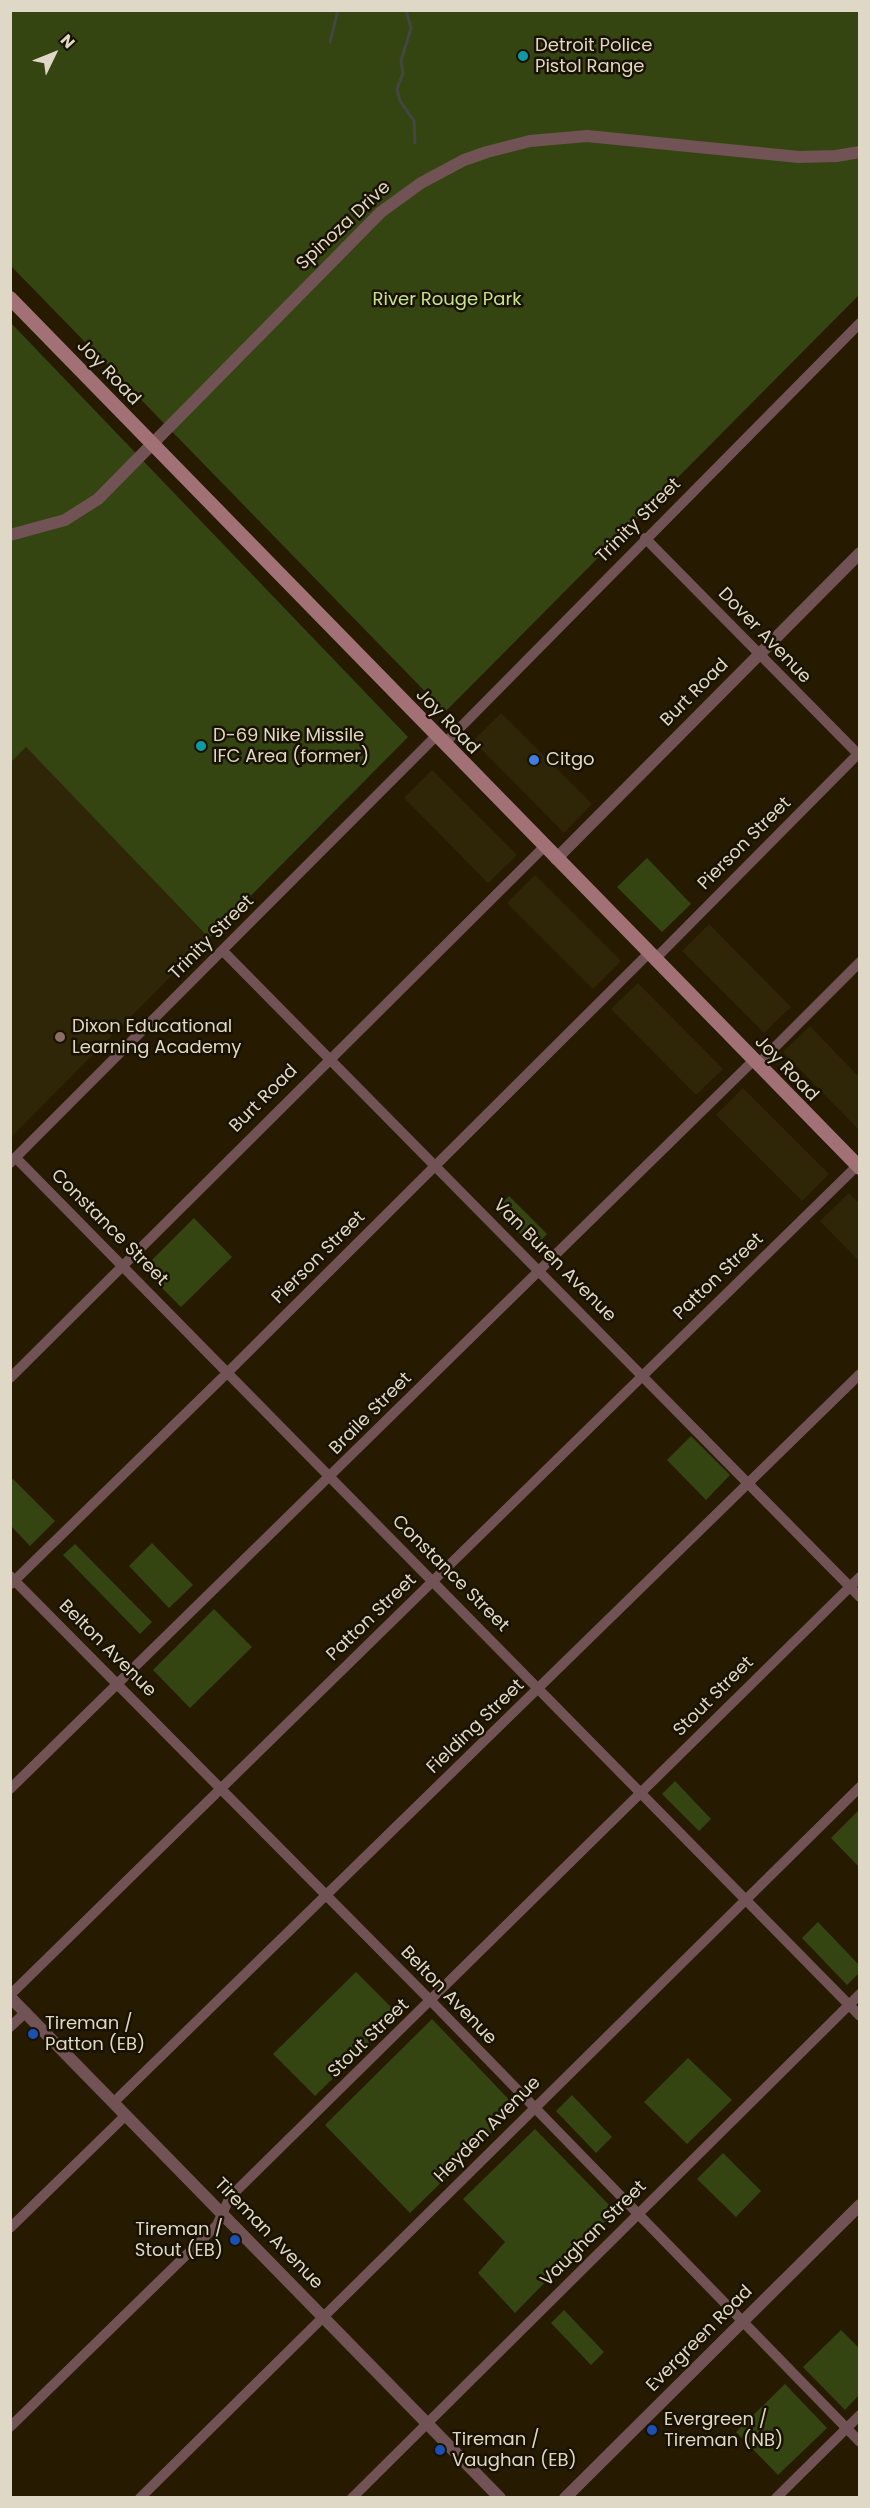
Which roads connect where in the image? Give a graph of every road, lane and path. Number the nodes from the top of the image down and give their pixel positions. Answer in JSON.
{"nodes":[{"id":1,"x":860,"y":152,"type":"edge"},
{"id":2,"x":10,"y":298,"type":"edge"},
{"id":3,"x":857,"y":331,"type":"edge"},
{"id":4,"x":152,"y":445,"type":"junction"},
{"id":5,"x":10,"y":535,"type":"edge"},
{"id":6,"x":645,"y":538,"type":"junction"},
{"id":7,"x":860,"y":553,"type":"edge"},
{"id":8,"x":759,"y":654,"type":"junction"},
{"id":9,"x":440,"y":740,"type":"junction"},
{"id":10,"x":859,"y":754,"type":"edge"},
{"id":11,"x":544,"y":847,"type":"junction"},
{"id":12,"x":556,"y":859,"type":"junction"},
{"id":13,"x":223,"y":951,"type":"junction"},
{"id":14,"x":652,"y":956,"type":"junction"},
{"id":15,"x":860,"y":962,"type":"edge"},
{"id":16,"x":330,"y":1060,"type":"junction"},
{"id":17,"x":755,"y":1063,"type":"junction"},
{"id":18,"x":13,"y":1160,"type":"edge"},
{"id":19,"x":435,"y":1165,"type":"junction"},
{"id":20,"x":859,"y":1166,"type":"edge"},
{"id":21,"x":123,"y":1266,"type":"junction"},
{"id":22,"x":539,"y":1269,"type":"junction"},
{"id":23,"x":227,"y":1372,"type":"junction"},
{"id":24,"x":860,"y":1374,"type":"edge"},
{"id":25,"x":643,"y":1376,"type":"junction"},
{"id":26,"x":10,"y":1378,"type":"edge"},
{"id":27,"x":331,"y":1477,"type":"junction"},
{"id":28,"x":748,"y":1483,"type":"junction"},
{"id":29,"x":860,"y":1577,"type":"edge"},
{"id":30,"x":12,"y":1580,"type":"edge"},
{"id":31,"x":434,"y":1580,"type":"junction"},
{"id":32,"x":850,"y":1587,"type":"junction"},
{"id":33,"x":860,"y":1597,"type":"edge"},
{"id":34,"x":118,"y":1683,"type":"junction"},
{"id":35,"x":539,"y":1688,"type":"junction"},
{"id":36,"x":860,"y":1787,"type":"edge"},
{"id":37,"x":221,"y":1788,"type":"junction"},
{"id":38,"x":10,"y":1789,"type":"edge"},
{"id":39,"x":641,"y":1793,"type":"junction"},
{"id":40,"x":327,"y":1896,"type":"junction"},
{"id":41,"x":745,"y":1899,"type":"junction"},
{"id":42,"x":860,"y":1994,"type":"edge"},
{"id":43,"x":10,"y":1996,"type":"edge"},
{"id":44,"x":431,"y":2001,"type":"junction"},
{"id":45,"x":849,"y":2005,"type":"junction"},
{"id":46,"x":26,"y":2012,"type":"junction"},
{"id":47,"x":860,"y":2016,"type":"edge"},
{"id":48,"x":10,"y":2027,"type":"edge"},
{"id":49,"x":114,"y":2102,"type":"junction"},
{"id":50,"x":534,"y":2108,"type":"junction"},
{"id":51,"x":126,"y":2115,"type":"junction"},
{"id":52,"x":860,"y":2205,"type":"edge"},
{"id":53,"x":223,"y":2213,"type":"junction"},
{"id":54,"x":638,"y":2214,"type":"junction"},
{"id":55,"x":10,"y":2228,"type":"edge"},
{"id":56,"x":324,"y":2317,"type":"junction"},
{"id":57,"x":743,"y":2321,"type":"junction"},
{"id":58,"x":860,"y":2415,"type":"edge"},
{"id":59,"x":428,"y":2423,"type":"junction"},
{"id":60,"x":10,"y":2427,"type":"edge"},
{"id":61,"x":846,"y":2428,"type":"junction"},
{"id":62,"x":860,"y":2442,"type":"edge"},
{"id":63,"x":140,"y":2498,"type":"edge"},
{"id":64,"x":352,"y":2498,"type":"edge"},
{"id":65,"x":500,"y":2498,"type":"edge"},
{"id":66,"x":565,"y":2498,"type":"edge"},
{"id":67,"x":776,"y":2498,"type":"edge"}],
"edges":[{"from":1,"to":4,"type":"street","name":"Spinoza Drive"},
{"from":2,"to":4,"type":"main road","name":"Joy Road"},
{"from":3,"to":6,"type":"street","name":"Trinity Street"},
{"from":4,"to":5,"type":"street","name":"Spinoza Drive"},
{"from":4,"to":9,"type":"main road","name":"Joy Road"},
{"from":6,"to":8,"type":"street","name":"Dover Avenue"},
{"from":6,"to":9,"type":"street","name":"Trinity Street"},
{"from":7,"to":8,"type":"street","name":"Burt Road"},
{"from":8,"to":10,"type":"street","name":"Dover Avenue"},
{"from":8,"to":12,"type":"street","name":"Burt Road"},
{"from":9,"to":11,"type":"main road","name":"Joy Road"},
{"from":9,"to":13,"type":"street","name":"Trinity Street"},
{"from":10,"to":14,"type":"street","name":"Pierson Street"},
{"from":11,"to":12,"type":"main road","name":"Joy Road"},
{"from":11,"to":16,"type":"street","name":"Burt Road"},
{"from":12,"to":14,"type":"main road","name":"Joy Road"},
{"from":13,"to":16,"type":"street","name":"Van Buren Avenue"},
{"from":13,"to":18,"type":"street","name":"Trinity Street"},
{"from":14,"to":17,"type":"main road","name":"Joy Road"},
{"from":14,"to":19,"type":"street","name":"Pierson Street"},
{"from":15,"to":17,"type":"street","name":"Braile Street"},
{"from":16,"to":19,"type":"street","name":"Van Buren Avenue"},
{"from":16,"to":21,"type":"street","name":"Burt Road"},
{"from":17,"to":20,"type":"main road","name":"Joy Road"},
{"from":17,"to":22,"type":"street","name":"Braile Street"},
{"from":18,"to":21,"type":"street","name":"Constance Street"},
{"from":19,"to":22,"type":"street","name":"Van Buren Avenue"},
{"from":19,"to":23,"type":"street","name":"Pierson Street"},
{"from":20,"to":25,"type":"street","name":"Patton Street"},
{"from":21,"to":23,"type":"street","name":"Constance Street"},
{"from":21,"to":26,"type":"street","name":"Burt Road"},
{"from":22,"to":25,"type":"street","name":"Van Buren Avenue"},
{"from":22,"to":27,"type":"street","name":"Braile Street"},
{"from":23,"to":27,"type":"street","name":"Constance Street"},
{"from":23,"to":30,"type":"street","name":"Pierson Street"},
{"from":24,"to":28,"type":"street","name":"Fielding Street"},
{"from":25,"to":28,"type":"street","name":"Van Buren Avenue"},
{"from":25,"to":31,"type":"street","name":"Patton Street"},
{"from":27,"to":31,"type":"street","name":"Constance Street"},
{"from":27,"to":34,"type":"street","name":"Braile Street"},
{"from":28,"to":32,"type":"street","name":"Van Buren Avenue"},
{"from":28,"to":35,"type":"street","name":"Fielding Street"},
{"from":29,"to":32,"type":"street","name":"Stout Street"},
{"from":30,"to":34,"type":"street","name":"Belton Avenue"},
{"from":31,"to":35,"type":"street","name":"Constance Street"},
{"from":31,"to":37,"type":"street","name":"Patton Street"},
{"from":32,"to":33,"type":"street","name":"Van Buren Avenue"},
{"from":32,"to":39,"type":"street","name":"Stout Street"},
{"from":34,"to":37,"type":"street","name":"Belton Avenue"},
{"from":34,"to":38,"type":"street","name":"Braile Street"},
{"from":35,"to":39,"type":"street","name":"Constance Street"},
{"from":35,"to":40,"type":"street","name":"Fielding Street"},
{"from":36,"to":41,"type":"street","name":"Heyden Avenue"},
{"from":37,"to":40,"type":"street","name":"Belton Avenue"},
{"from":37,"to":43,"type":"street","name":"Patton Street"},
{"from":39,"to":41,"type":"street","name":"Constance Street"},
{"from":39,"to":44,"type":"street","name":"Stout Street"},
{"from":40,"to":44,"type":"street","name":"Belton Avenue"},
{"from":40,"to":49,"type":"street","name":"Fielding Street"},
{"from":41,"to":45,"type":"street","name":"Constance Street"},
{"from":41,"to":50,"type":"street","name":"Heyden Avenue"},
{"from":42,"to":45,"type":"street","name":"Vaughan Street"},
{"from":43,"to":46,"type":"street","name":"Tireman Avenue"},
{"from":44,"to":50,"type":"street","name":"Belton Avenue"},
{"from":44,"to":53,"type":"street","name":"Stout Street"},
{"from":45,"to":47,"type":"street","name":"Constance Street"},
{"from":45,"to":54,"type":"street","name":"Vaughan Street"},
{"from":46,"to":48,"type":"street"},
{"from":46,"to":49,"type":"street","name":"Tireman Avenue"},
{"from":49,"to":51,"type":"street","name":"Tireman Avenue"},
{"from":50,"to":54,"type":"street","name":"Belton Avenue"},
{"from":50,"to":56,"type":"street","name":"Heyden Avenue"},
{"from":51,"to":53,"type":"street","name":"Tireman Avenue"},
{"from":51,"to":55,"type":"street"},
{"from":52,"to":57,"type":"street","name":"Evergreen Road"},
{"from":53,"to":56,"type":"street","name":"Tireman Avenue"},
{"from":53,"to":60,"type":"street","name":"Stout Street"},
{"from":54,"to":57,"type":"street","name":"Belton Avenue"},
{"from":54,"to":59,"type":"street","name":"Vaughan Street"},
{"from":56,"to":59,"type":"street","name":"Tireman Avenue"},
{"from":56,"to":63,"type":"street","name":"Heyden Avenue"},
{"from":57,"to":61,"type":"street","name":"Belton Avenue"},
{"from":57,"to":66,"type":"street","name":"Evergreen Road"},
{"from":58,"to":61,"type":"street"},
{"from":59,"to":64,"type":"street","name":"Vaughan Street"},
{"from":59,"to":65,"type":"street","name":"Tireman Avenue"},
{"from":61,"to":62,"type":"street","name":"Belton Avenue"},
{"from":61,"to":67,"type":"street"}]}
